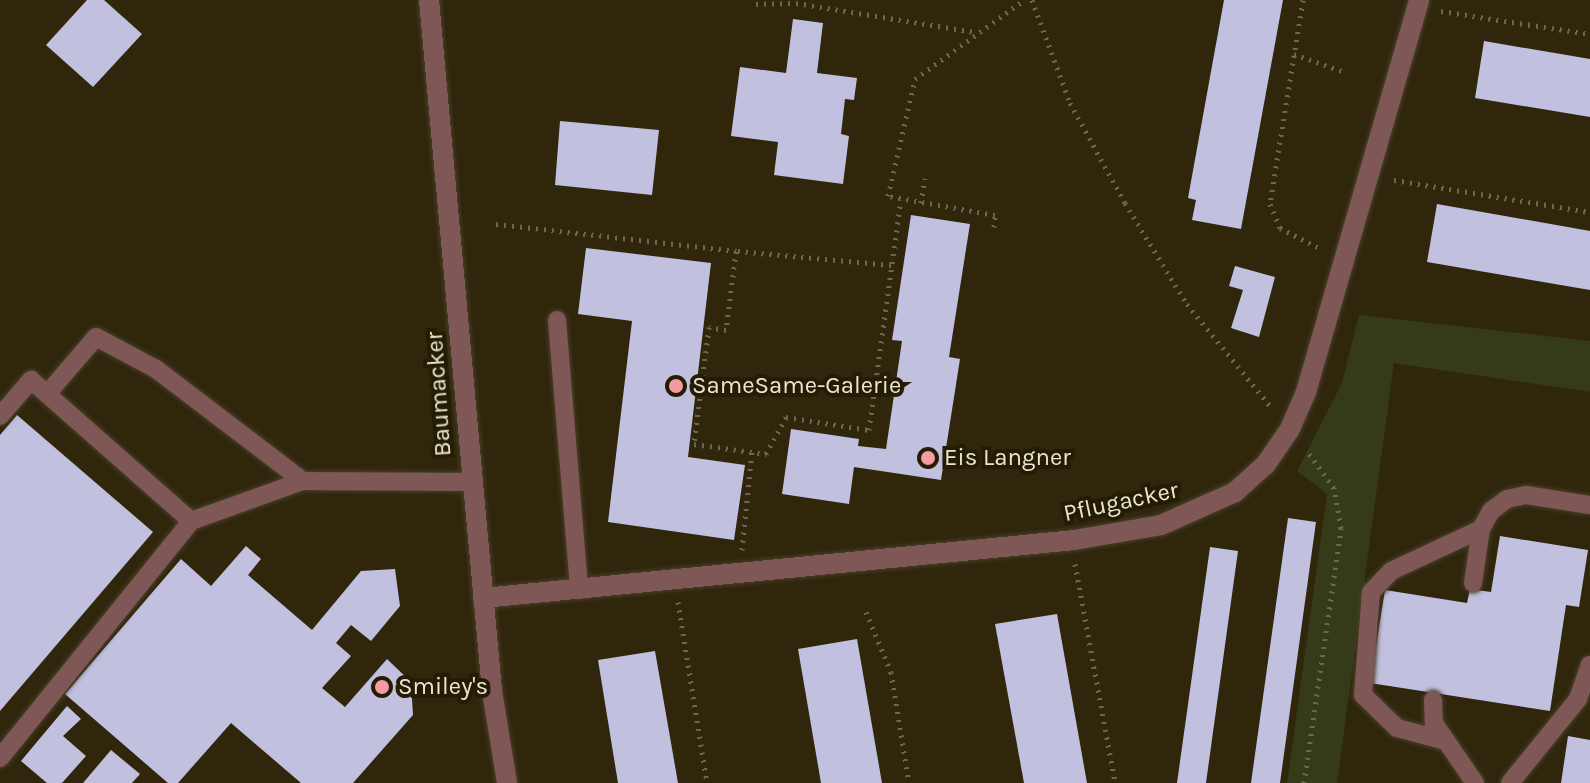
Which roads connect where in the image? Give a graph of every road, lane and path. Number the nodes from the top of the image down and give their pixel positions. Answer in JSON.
{"nodes":[{"id":1,"x":429,"y":0,"type":"edge"},
{"id":2,"x":1024,"y":0,"type":"edge"},
{"id":3,"x":1032,"y":0,"type":"edge"},
{"id":4,"x":1303,"y":0,"type":"edge"},
{"id":5,"x":1419,"y":0,"type":"edge"},
{"id":6,"x":756,"y":4,"type":"dead end"},
{"id":7,"x":1437,"y":11,"type":"dead end"},
{"id":8,"x":976,"y":32,"type":"junction"},
{"id":9,"x":1590,"y":34,"type":"edge"},
{"id":10,"x":1294,"y":54,"type":"junction"},
{"id":11,"x":1347,"y":73,"type":"dead end"},
{"id":12,"x":925,"y":178,"type":"dead end"},
{"id":13,"x":1389,"y":179,"type":"dead end"},
{"id":14,"x":901,"y":200,"type":"junction"},
{"id":15,"x":921,"y":203,"type":"junction"},
{"id":16,"x":1590,"y":212,"type":"edge"},
{"id":17,"x":496,"y":224,"type":"dead end"},
{"id":18,"x":994,"y":227,"type":"dead end"},
{"id":19,"x":736,"y":251,"type":"junction"},
{"id":20,"x":1326,"y":252,"type":"dead end"},
{"id":21,"x":891,"y":265,"type":"junction"},
{"id":22,"x":557,"y":320,"type":"dead end"},
{"id":23,"x":47,"y":394,"type":"junction"},
{"id":24,"x":1274,"y":411,"type":"dead end"},
{"id":25,"x":0,"y":416,"type":"edge"},
{"id":26,"x":1302,"y":443,"type":"dead end"},
{"id":27,"x":752,"y":451,"type":"junction"},
{"id":28,"x":303,"y":481,"type":"junction"},
{"id":29,"x":471,"y":482,"type":"junction"},
{"id":30,"x":1590,"y":505,"type":"edge"},
{"id":31,"x":191,"y":521,"type":"junction"},
{"id":32,"x":1481,"y":529,"type":"junction"},
{"id":33,"x":742,"y":551,"type":"dead end"},
{"id":34,"x":1074,"y":561,"type":"dead end"},
{"id":35,"x":1473,"y":583,"type":"dead end"},
{"id":36,"x":579,"y":590,"type":"junction"},
{"id":37,"x":483,"y":598,"type":"junction"},
{"id":38,"x":678,"y":601,"type":"dead end"},
{"id":39,"x":866,"y":612,"type":"dead end"},
{"id":40,"x":1590,"y":665,"type":"edge"},
{"id":41,"x":1433,"y":700,"type":"dead end"},
{"id":42,"x":1446,"y":741,"type":"junction"},
{"id":43,"x":0,"y":758,"type":"edge"},
{"id":44,"x":507,"y":783,"type":"edge"},
{"id":45,"x":707,"y":783,"type":"edge"},
{"id":46,"x":909,"y":783,"type":"edge"},
{"id":47,"x":1115,"y":783,"type":"edge"},
{"id":48,"x":1304,"y":783,"type":"edge"},
{"id":49,"x":1475,"y":783,"type":"edge"},
{"id":50,"x":1510,"y":783,"type":"edge"}],
"edges":[{"from":1,"to":29,"type":"street","name":"Baumacker"},
{"from":2,"to":8,"type":"path"},
{"from":3,"to":24,"type":"path"},
{"from":4,"to":10,"type":"path"},
{"from":5,"to":36,"type":"street","name":"Pflugacker"},
{"from":6,"to":8,"type":"path"},
{"from":7,"to":9,"type":"path"},
{"from":8,"to":14,"type":"path"},
{"from":10,"to":11,"type":"path"},
{"from":10,"to":20,"type":"path"},
{"from":12,"to":15,"type":"path"},
{"from":13,"to":16,"type":"path"},
{"from":14,"to":15,"type":"path"},
{"from":14,"to":21,"type":"path"},
{"from":15,"to":18,"type":"path"},
{"from":17,"to":19,"type":"path"},
{"from":19,"to":21,"type":"path"},
{"from":19,"to":27,"type":"path"},
{"from":21,"to":27,"type":"path"},
{"from":22,"to":36,"type":"lane"},
{"from":23,"to":25,"type":"lane"},
{"from":23,"to":28,"type":"lane"},
{"from":23,"to":31,"type":"lane"},
{"from":26,"to":48,"type":"path"},
{"from":27,"to":33,"type":"path"},
{"from":28,"to":29,"type":"lane"},
{"from":28,"to":31,"type":"lane"},
{"from":29,"to":37,"type":"street","name":"Baumacker"},
{"from":30,"to":32,"type":"lane"},
{"from":31,"to":43,"type":"lane"},
{"from":32,"to":35,"type":"lane"},
{"from":32,"to":42,"type":"lane"},
{"from":34,"to":47,"type":"path"},
{"from":36,"to":37,"type":"street","name":"Pflugacker"},
{"from":37,"to":44,"type":"street","name":"Baumacker"},
{"from":38,"to":45,"type":"path"},
{"from":39,"to":46,"type":"path"},
{"from":40,"to":50,"type":"lane"},
{"from":41,"to":42,"type":"lane"},
{"from":42,"to":49,"type":"lane"}]}
